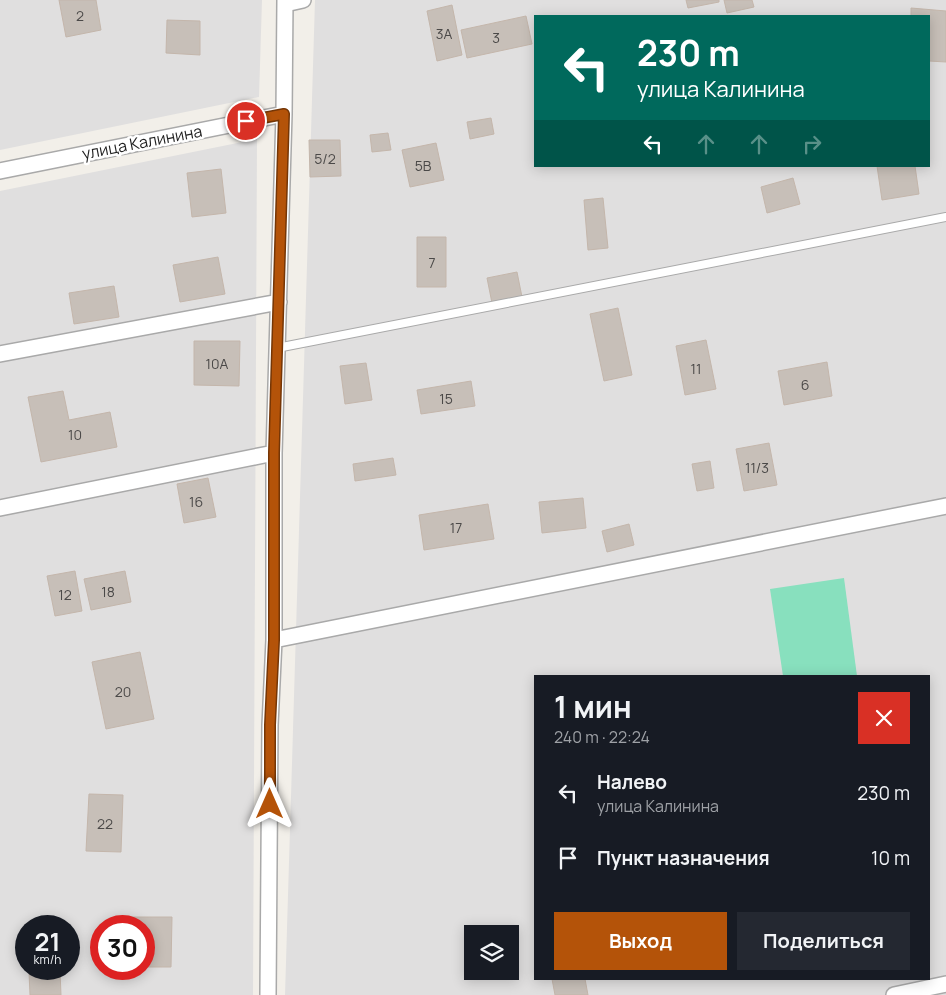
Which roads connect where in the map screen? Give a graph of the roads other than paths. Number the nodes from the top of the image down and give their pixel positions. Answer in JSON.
{"nodes":[{"id":1,"x":303,"y":0,"type":"edge"},
{"id":2,"x":285,"y":2,"type":"edge"},
{"id":3,"x":284,"y":114,"type":"junction"},
{"id":4,"x":0,"y":171,"type":"edge"},
{"id":5,"x":946,"y":217,"type":"edge"},
{"id":6,"x":279,"y":302,"type":"junction"},
{"id":7,"x":277,"y":348,"type":"junction"},
{"id":8,"x":0,"y":354,"type":"edge"},
{"id":9,"x":274,"y":453,"type":"junction"},
{"id":10,"x":946,"y":506,"type":"edge"},
{"id":11,"x":0,"y":508,"type":"edge"},
{"id":12,"x":274,"y":640,"type":"junction"},
{"id":13,"x":946,"y":984,"type":"edge"},
{"id":14,"x":268,"y":995,"type":"edge"},
{"id":15,"x":894,"y":995,"type":"edge"}],
"edges":[{"from":1,"to":2,"type":"street"},
{"from":2,"to":3,"type":"street"},
{"from":3,"to":4,"type":"street","name":"улица Калинина"},
{"from":3,"to":6,"type":"street"},
{"from":5,"to":7,"type":"lane"},
{"from":6,"to":7,"type":"street"},
{"from":6,"to":8,"type":"street"},
{"from":7,"to":9,"type":"street"},
{"from":9,"to":11,"type":"street"},
{"from":9,"to":12,"type":"street"},
{"from":10,"to":12,"type":"street"},
{"from":12,"to":14,"type":"street"},
{"from":13,"to":15,"type":"street"}]}
